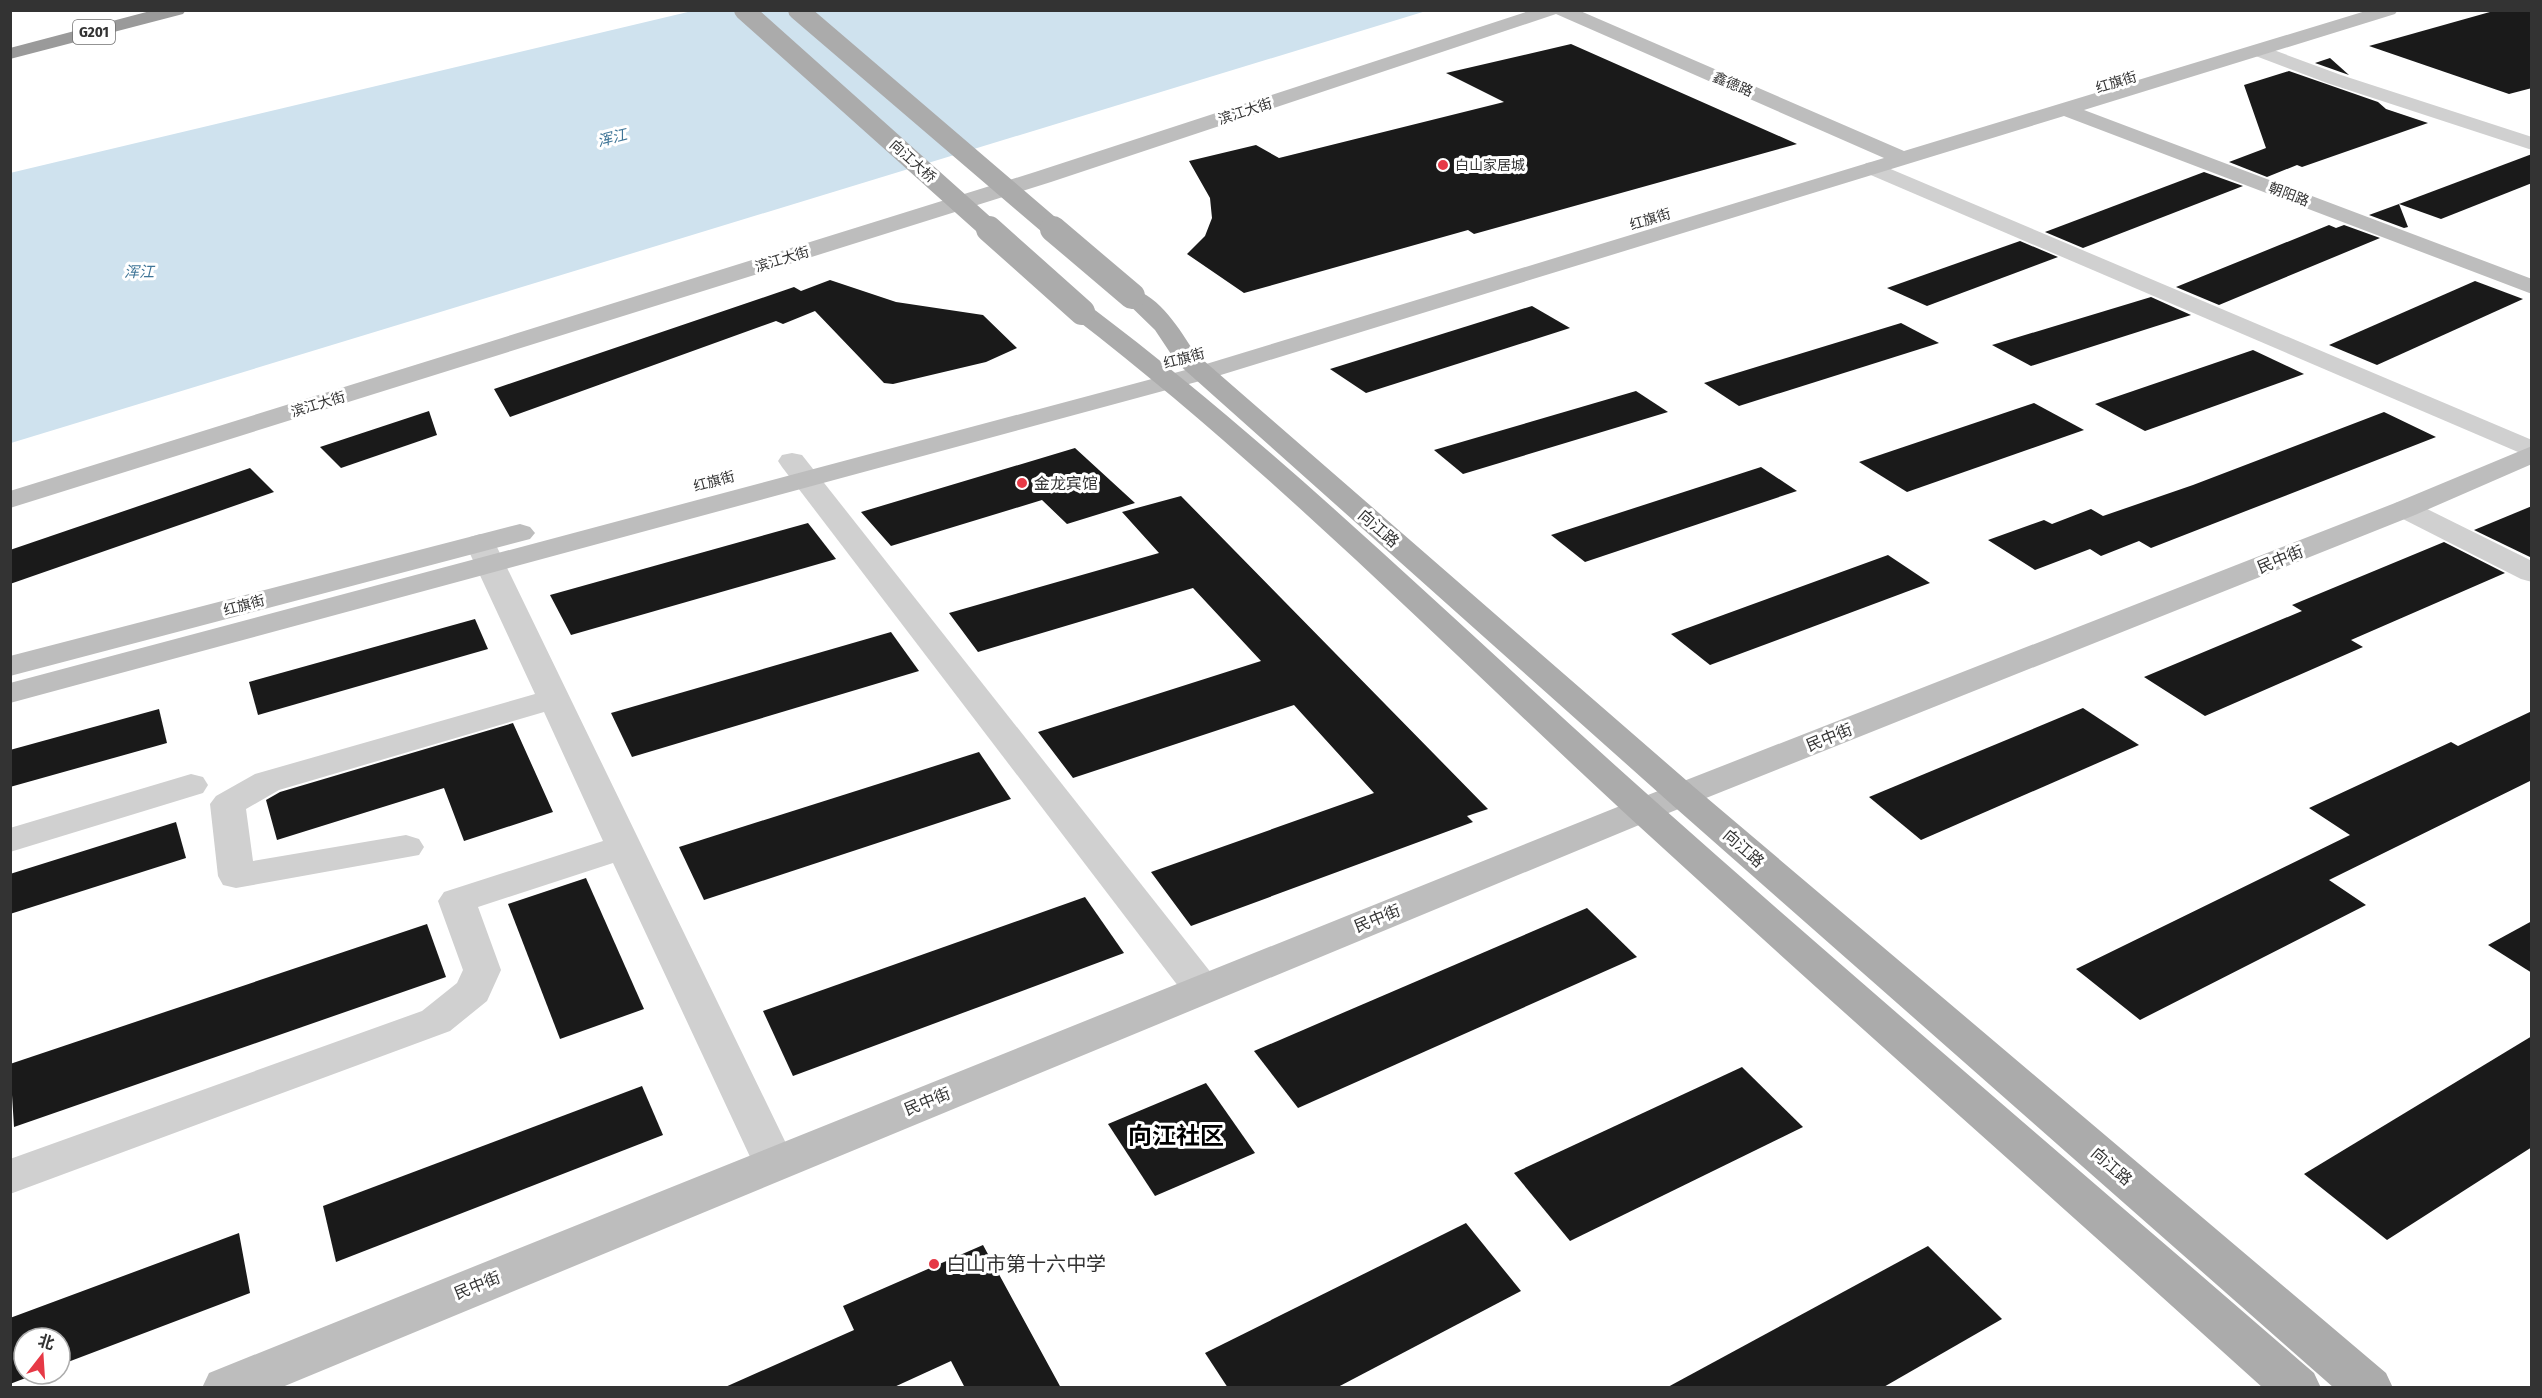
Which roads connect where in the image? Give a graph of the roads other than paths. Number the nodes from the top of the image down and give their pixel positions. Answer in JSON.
{"nodes":[{"id":1,"x":138,"y":10,"type":"edge"},
{"id":2,"x":177,"y":10,"type":"edge"},
{"id":3,"x":744,"y":10,"type":"edge"},
{"id":4,"x":798,"y":10,"type":"edge"},
{"id":5,"x":1551,"y":10,"type":"edge"},
{"id":6,"x":1562,"y":10,"type":"edge"},
{"id":7,"x":1589,"y":10,"type":"edge"},
{"id":8,"x":2347,"y":10,"type":"edge"},
{"id":9,"x":2389,"y":10,"type":"edge"},
{"id":10,"x":10,"y":43,"type":"edge"},
{"id":11,"x":2260,"y":51,"type":"junction"},
{"id":12,"x":10,"y":54,"type":"edge"},
{"id":13,"x":2066,"y":104,"type":"junction"},
{"id":14,"x":2522,"y":121,"type":"dead end"},
{"id":15,"x":2494,"y":131,"type":"junction"},
{"id":16,"x":2532,"y":144,"type":"edge"},
{"id":17,"x":1900,"y":154,"type":"junction"},
{"id":18,"x":2532,"y":272,"type":"edge"},
{"id":19,"x":2532,"y":287,"type":"edge"},
{"id":20,"x":1083,"y":312,"type":"joint"},
{"id":21,"x":1178,"y":370,"type":"junction"},
{"id":22,"x":2532,"y":450,"type":"edge"},
{"id":23,"x":2532,"y":454,"type":"edge"},
{"id":24,"x":799,"y":470,"type":"junction"},
{"id":25,"x":10,"y":500,"type":"edge"},
{"id":26,"x":2405,"y":509,"type":"junction"},
{"id":27,"x":485,"y":554,"type":"junction"},
{"id":28,"x":2532,"y":573,"type":"edge"},
{"id":29,"x":10,"y":666,"type":"edge"},
{"id":30,"x":10,"y":693,"type":"edge"},
{"id":31,"x":554,"y":699,"type":"junction"},
{"id":32,"x":191,"y":785,"type":"dead end"},
{"id":33,"x":1682,"y":795,"type":"junction"},
{"id":34,"x":1643,"y":810,"type":"junction"},
{"id":35,"x":10,"y":840,"type":"edge"},
{"id":36,"x":406,"y":847,"type":"dead end"},
{"id":37,"x":624,"y":847,"type":"junction"},
{"id":38,"x":1202,"y":990,"type":"junction"},
{"id":39,"x":774,"y":1164,"type":"junction"},
{"id":40,"x":10,"y":1177,"type":"edge"},
{"id":41,"x":225,"y":1388,"type":"edge"},
{"id":42,"x":2297,"y":1388,"type":"edge"},
{"id":43,"x":2369,"y":1388,"type":"edge"}],
"edges":[{"from":1,"to":10,"type":"highway","number":"G201"},
{"from":2,"to":12,"type":"highway","number":"G201"},
{"from":3,"to":20,"type":"main road","name":"向江大桥","bridge":true},
{"from":4,"to":21,"type":"main road","name":"向江路","bridge":true},
{"from":5,"to":25,"type":"street","name":"滨江大街"},
{"from":6,"to":17,"type":"street","name":"鑫德路"},
{"from":7,"to":17,"type":"street","name":"鑫德路"},
{"from":8,"to":13,"type":"street","name":"红旗街"},
{"from":9,"to":11,"type":"street"},
{"from":11,"to":13,"type":"street"},
{"from":11,"to":15,"type":"street"},
{"from":13,"to":17,"type":"street"},
{"from":13,"to":18,"type":"street","name":"朝阳路"},
{"from":13,"to":19,"type":"street","name":"朝阳路"},
{"from":14,"to":15,"type":"street"},
{"from":15,"to":16,"type":"street"},
{"from":17,"to":21,"type":"street"},
{"from":17,"to":22,"type":"street"},
{"from":20,"to":21,"type":"main road","name":"向江路"},
{"from":21,"to":24,"type":"street"},
{"from":21,"to":33,"type":"main road","name":"向江路"},
{"from":21,"to":34,"type":"main road","name":"向江路"},
{"from":23,"to":26,"type":"street","name":"民中街"},
{"from":24,"to":27,"type":"street"},
{"from":24,"to":38,"type":"street"},
{"from":26,"to":28,"type":"street"},
{"from":26,"to":33,"type":"street","name":"民中街"},
{"from":27,"to":29,"type":"street","name":"红旗街"},
{"from":27,"to":30,"type":"street"},
{"from":27,"to":31,"type":"street"},
{"from":31,"to":36,"type":"street"},
{"from":31,"to":37,"type":"street"},
{"from":32,"to":35,"type":"street"},
{"from":33,"to":34,"type":"street","name":"民中街"},
{"from":33,"to":43,"type":"main road","name":"向江路"},
{"from":34,"to":38,"type":"street","name":"民中街"},
{"from":34,"to":42,"type":"main road","name":"向江路"},
{"from":37,"to":39,"type":"street"},
{"from":37,"to":40,"type":"street"},
{"from":38,"to":39,"type":"street","name":"民中街"},
{"from":39,"to":41,"type":"street","name":"民中街"}]}
